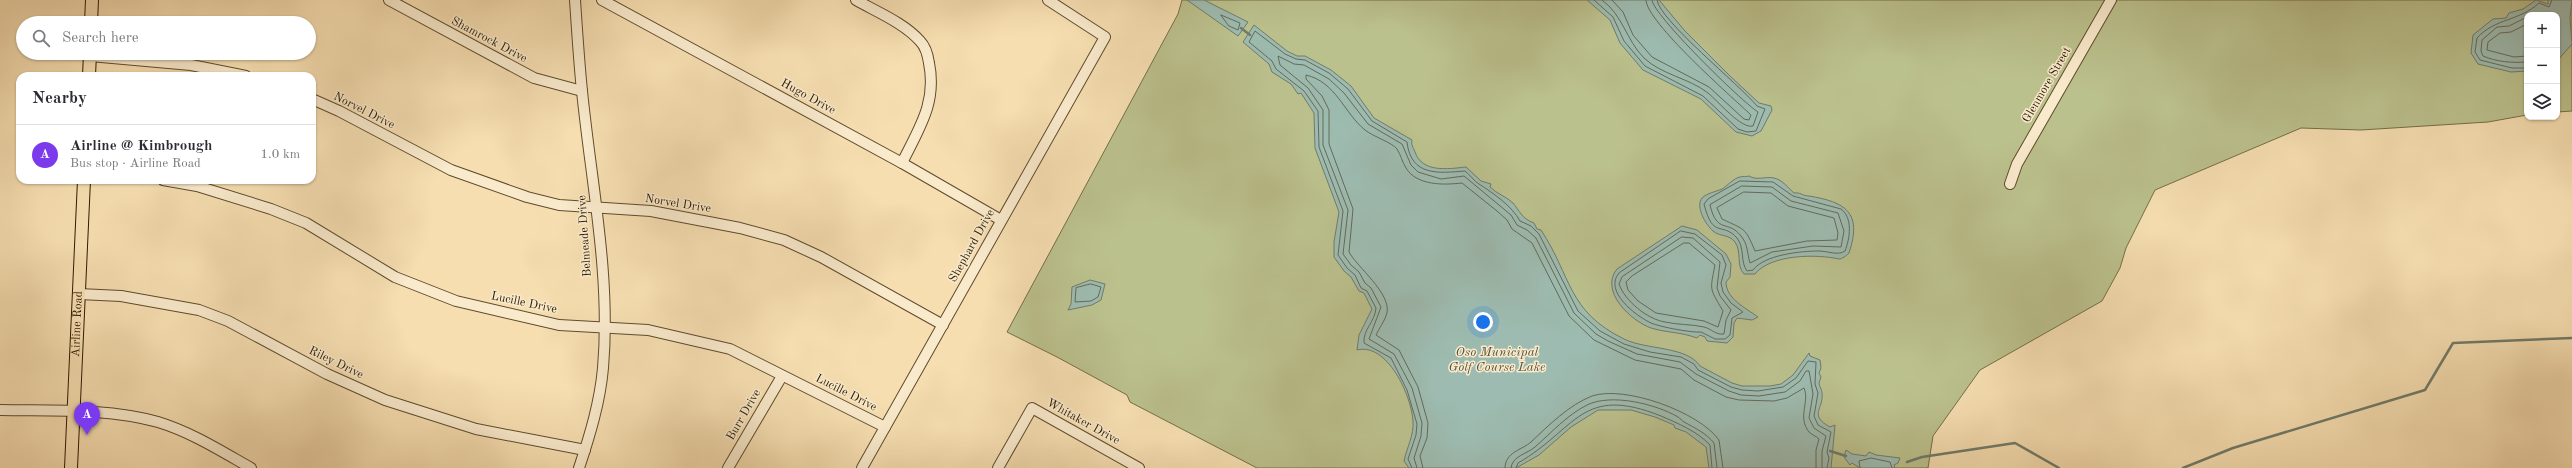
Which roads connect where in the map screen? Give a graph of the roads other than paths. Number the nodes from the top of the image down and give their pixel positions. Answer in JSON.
{"nodes":[{"id":1,"x":92,"y":0,"type":"edge"},
{"id":2,"x":389,"y":0,"type":"edge"},
{"id":3,"x":575,"y":0,"type":"edge"},
{"id":4,"x":602,"y":0,"type":"edge"},
{"id":5,"x":856,"y":0,"type":"edge"},
{"id":6,"x":1048,"y":0,"type":"edge"},
{"id":7,"x":2111,"y":0,"type":"edge"},
{"id":8,"x":91,"y":16,"type":"edge"},
{"id":9,"x":90,"y":60,"type":"edge"},
{"id":10,"x":140,"y":60,"type":"edge"},
{"id":11,"x":89,"y":72,"type":"edge"},
{"id":12,"x":226,"y":72,"type":"edge"},
{"id":13,"x":582,"y":91,"type":"junction"},
{"id":14,"x":316,"y":101,"type":"edge"},
{"id":15,"x":902,"y":163,"type":"junction"},
{"id":16,"x":84,"y":184,"type":"edge"},
{"id":17,"x":183,"y":184,"type":"edge"},
{"id":18,"x":2010,"y":184,"type":"dead end"},
{"id":19,"x":597,"y":209,"type":"junction"},
{"id":20,"x":1001,"y":220,"type":"junction"},
{"id":21,"x":79,"y":294,"type":"junction"},
{"id":22,"x":943,"y":324,"type":"junction"},
{"id":23,"x":604,"y":328,"type":"junction"},
{"id":24,"x":782,"y":376,"type":"junction"},
{"id":25,"x":0,"y":410,"type":"edge"},
{"id":26,"x":74,"y":412,"type":"junction"},
{"id":27,"x":885,"y":427,"type":"junction"},
{"id":28,"x":585,"y":450,"type":"junction"},
{"id":29,"x":72,"y":468,"type":"edge"},
{"id":30,"x":251,"y":468,"type":"edge"},
{"id":31,"x":580,"y":468,"type":"edge"},
{"id":32,"x":728,"y":468,"type":"edge"},
{"id":33,"x":862,"y":468,"type":"edge"},
{"id":34,"x":998,"y":468,"type":"edge"},
{"id":35,"x":1138,"y":468,"type":"edge"}],
"edges":[{"from":1,"to":8,"type":"main road"},
{"from":2,"to":13,"type":"street","name":"Shamrock Drive"},
{"from":3,"to":13,"type":"street","name":"Belmeade Drive"},
{"from":4,"to":15,"type":"street","name":"Hugo Drive"},
{"from":5,"to":15,"type":"street"},
{"from":6,"to":20,"type":"street","name":"Shephard Drive"},
{"from":7,"to":18,"type":"street","name":"Glenmore Street"},
{"from":9,"to":11,"type":"main road"},
{"from":10,"to":12,"type":"street"},
{"from":13,"to":19,"type":"street","name":"Belmeade Drive"},
{"from":14,"to":19,"type":"street","name":"Norvel Drive"},
{"from":15,"to":20,"type":"street","name":"Hugo Drive"},
{"from":16,"to":21,"type":"main road","name":"Airline Road"},
{"from":17,"to":23,"type":"street","name":"Lucille Drive"},
{"from":19,"to":22,"type":"street","name":"Norvel Drive"},
{"from":19,"to":23,"type":"street","name":"Belmeade Drive"},
{"from":20,"to":22,"type":"street","name":"Shephard Drive"},
{"from":21,"to":26,"type":"main road","name":"Airline Road"},
{"from":21,"to":28,"type":"street","name":"Riley Drive"},
{"from":22,"to":27,"type":"street","name":"Shephard Drive"},
{"from":23,"to":24,"type":"street","name":"Lucille Drive"},
{"from":23,"to":28,"type":"street","name":"Belmeade Drive"},
{"from":24,"to":27,"type":"street","name":"Lucille Drive"},
{"from":24,"to":32,"type":"street","name":"Burr Drive"},
{"from":25,"to":26,"type":"street"},
{"from":26,"to":29,"type":"main road","name":"Airline Road"},
{"from":26,"to":30,"type":"street"},
{"from":27,"to":33,"type":"street","name":"Shephard Drive"},
{"from":28,"to":31,"type":"street","name":"Belmeade Drive"},
{"from":34,"to":35,"type":"street","name":"Whitaker Drive"}]}
